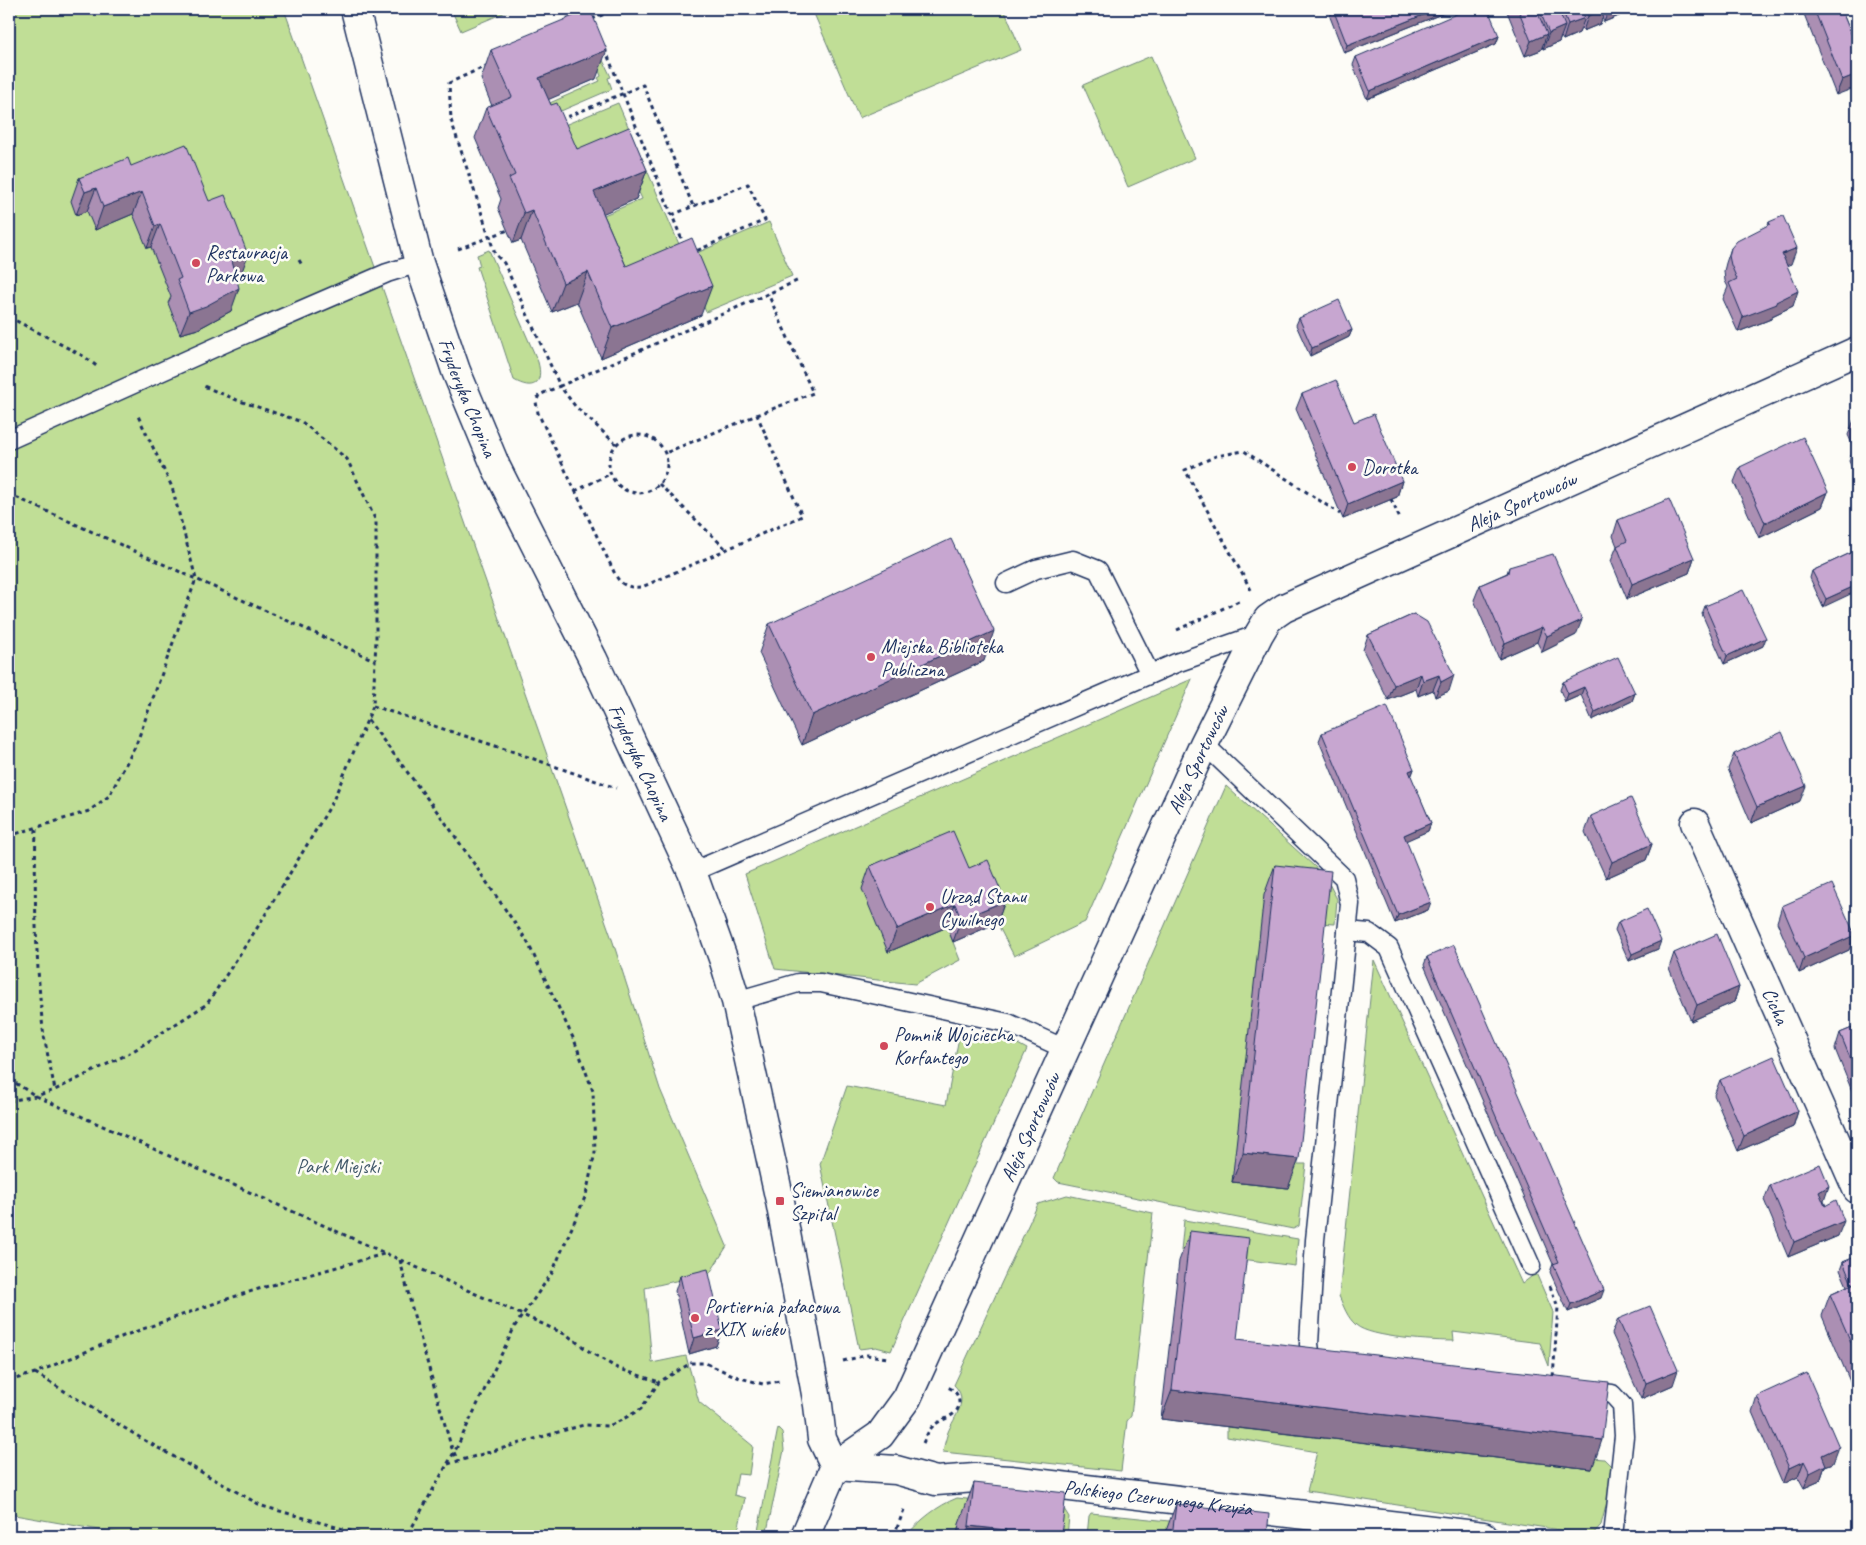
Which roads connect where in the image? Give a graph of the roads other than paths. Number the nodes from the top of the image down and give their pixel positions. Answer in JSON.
{"nodes":[{"id":1,"x":355,"y":9,"type":"edge"},
{"id":2,"x":419,"y":263,"type":"junction"},
{"id":3,"x":1857,"y":351,"type":"edge"},
{"id":4,"x":9,"y":440,"type":"edge"},
{"id":5,"x":1006,"y":583,"type":"dead end"},
{"id":6,"x":1258,"y":634,"type":"junction"},
{"id":7,"x":1150,"y":674,"type":"junction"},
{"id":8,"x":1204,"y":744,"type":"junction"},
{"id":9,"x":1695,"y":823,"type":"dead end"},
{"id":10,"x":692,"y":872,"type":"junction"},
{"id":11,"x":1348,"y":931,"type":"junction"},
{"id":12,"x":736,"y":1001,"type":"junction"},
{"id":13,"x":1066,"y":1049,"type":"junction"},
{"id":14,"x":1857,"y":1189,"type":"edge"},
{"id":15,"x":1531,"y":1266,"type":"road end"},
{"id":16,"x":1342,"y":1367,"type":"edge"},
{"id":17,"x":1552,"y":1388,"type":"edge"},
{"id":18,"x":835,"y":1466,"type":"junction"},
{"id":19,"x":805,"y":1536,"type":"edge"},
{"id":20,"x":1482,"y":1536,"type":"edge"},
{"id":21,"x":1613,"y":1536,"type":"edge"}],
"edges":[{"from":1,"to":2,"type":"street","name":"Fryderyka Chopina"},
{"from":2,"to":4,"type":"lane"},
{"from":2,"to":10,"type":"street","name":"Fryderyka Chopina"},
{"from":3,"to":6,"type":"street","name":"Aleja Sportowców"},
{"from":5,"to":7,"type":"lane"},
{"from":6,"to":7,"type":"lane"},
{"from":6,"to":8,"type":"street","name":"Aleja Sportowców"},
{"from":7,"to":10,"type":"lane"},
{"from":8,"to":11,"type":"lane"},
{"from":8,"to":13,"type":"street","name":"Aleja Sportowców"},
{"from":9,"to":14,"type":"street","name":"Cicha"},
{"from":10,"to":12,"type":"street","name":"Fryderyka Chopina"},
{"from":11,"to":15,"type":"lane"},
{"from":11,"to":16,"type":"lane"},
{"from":12,"to":13,"type":"lane"},
{"from":12,"to":18,"type":"street","name":"Fryderyka Chopina"},
{"from":13,"to":18,"type":"street","name":"Aleja Sportowców"},
{"from":17,"to":21,"type":"lane"},
{"from":18,"to":19,"type":"street"},
{"from":18,"to":20,"type":"street","name":"Polskiego Czerwonego Krzyża"}]}
